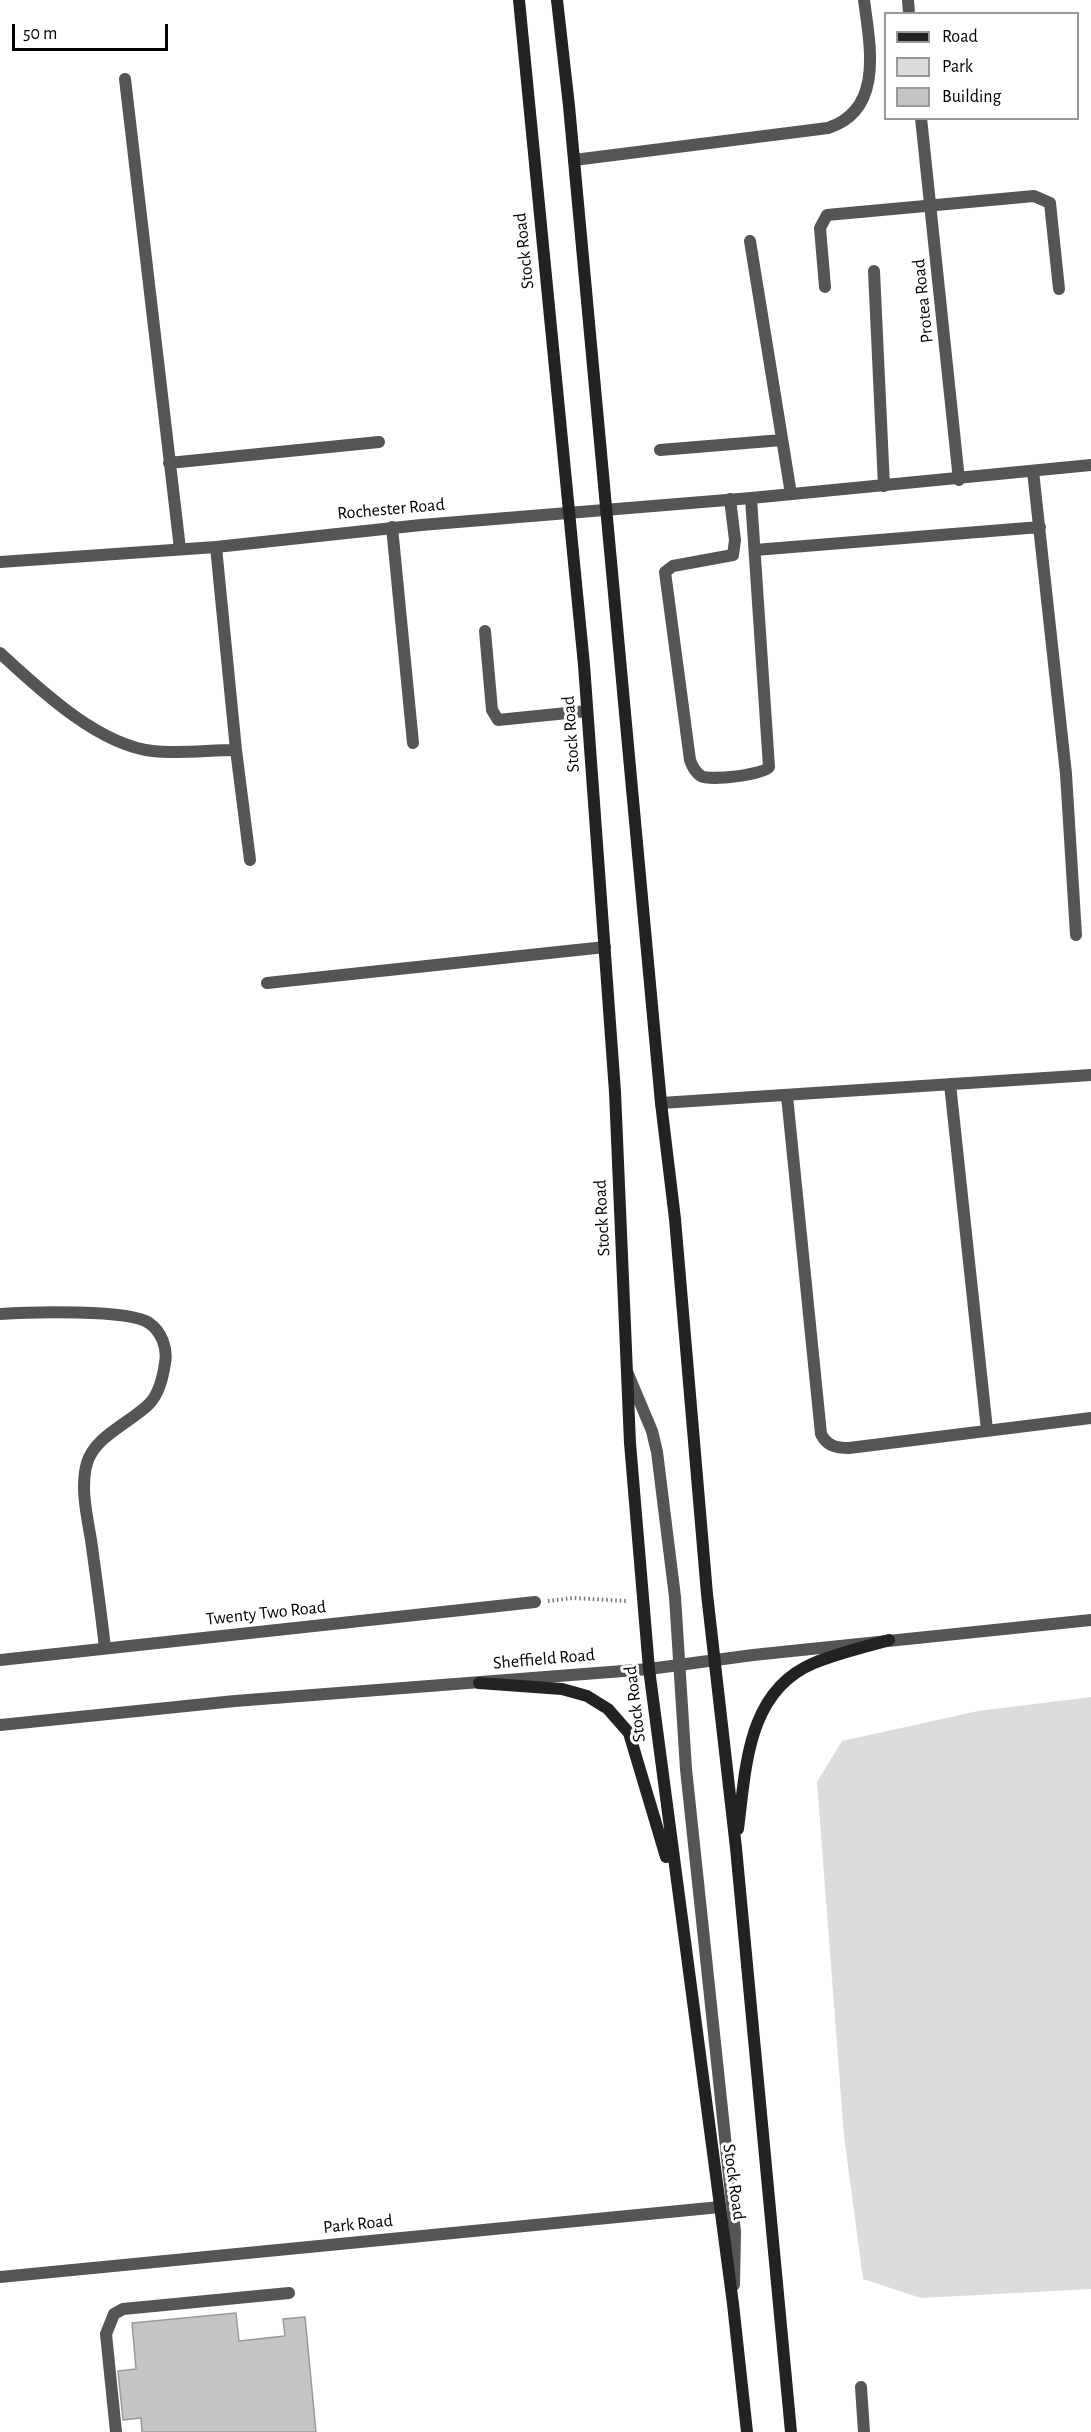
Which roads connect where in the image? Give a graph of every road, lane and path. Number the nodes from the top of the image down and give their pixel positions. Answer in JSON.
{"nodes":[{"id":1,"x":519,"y":0,"type":"edge"},
{"id":2,"x":557,"y":0,"type":"edge"},
{"id":3,"x":864,"y":0,"type":"edge"},
{"id":4,"x":125,"y":79,"type":"dead end"},
{"id":5,"x":921,"y":120,"type":"edge"},
{"id":6,"x":574,"y":160,"type":"junction"},
{"id":7,"x":932,"y":207,"type":"junction"},
{"id":8,"x":750,"y":241,"type":"dead end"},
{"id":9,"x":874,"y":271,"type":"dead end"},
{"id":10,"x":825,"y":287,"type":"dead end"},
{"id":11,"x":1059,"y":289,"type":"dead end"},
{"id":12,"x":782,"y":440,"type":"junction"},
{"id":13,"x":379,"y":442,"type":"dead end"},
{"id":14,"x":660,"y":450,"type":"dead end"},
{"id":15,"x":169,"y":464,"type":"junction"},
{"id":16,"x":1091,"y":465,"type":"edge"},
{"id":17,"x":1033,"y":471,"type":"junction"},
{"id":18,"x":959,"y":480,"type":"junction"},
{"id":19,"x":884,"y":486,"type":"junction"},
{"id":20,"x":791,"y":494,"type":"junction"},
{"id":21,"x":751,"y":498,"type":"junction"},
{"id":22,"x":730,"y":499,"type":"junction"},
{"id":23,"x":606,"y":509,"type":"junction"},
{"id":24,"x":569,"y":512,"type":"junction"},
{"id":25,"x":392,"y":527,"type":"junction"},
{"id":26,"x":1040,"y":527,"type":"junction"},
{"id":27,"x":216,"y":547,"type":"junction"},
{"id":28,"x":180,"y":549,"type":"junction"},
{"id":29,"x":755,"y":550,"type":"junction"},
{"id":30,"x":0,"y":562,"type":"edge"},
{"id":31,"x":485,"y":631,"type":"dead end"},
{"id":32,"x":0,"y":653,"type":"edge"},
{"id":33,"x":587,"y":711,"type":"junction"},
{"id":34,"x":413,"y":743,"type":"dead end"},
{"id":35,"x":236,"y":750,"type":"junction"},
{"id":36,"x":250,"y":860,"type":"dead end"},
{"id":37,"x":1076,"y":935,"type":"dead end"},
{"id":38,"x":604,"y":947,"type":"junction"},
{"id":39,"x":267,"y":982,"type":"dead end"},
{"id":40,"x":1091,"y":1075,"type":"edge"},
{"id":41,"x":950,"y":1084,"type":"junction"},
{"id":42,"x":788,"y":1096,"type":"junction"},
{"id":43,"x":661,"y":1103,"type":"junction"},
{"id":44,"x":0,"y":1314,"type":"edge"},
{"id":45,"x":628,"y":1374,"type":"junction"},
{"id":46,"x":1091,"y":1418,"type":"edge"},
{"id":47,"x":987,"y":1430,"type":"junction"},
{"id":48,"x":627,"y":1601,"type":"dead end"},
{"id":49,"x":535,"y":1602,"type":"joint"},
{"id":50,"x":1091,"y":1620,"type":"edge"},
{"id":51,"x":889,"y":1640,"type":"junction"},
{"id":52,"x":105,"y":1648,"type":"junction"},
{"id":53,"x":0,"y":1660,"type":"edge"},
{"id":54,"x":715,"y":1661,"type":"junction"},
{"id":55,"x":679,"y":1666,"type":"junction"},
{"id":56,"x":648,"y":1669,"type":"junction"},
{"id":57,"x":479,"y":1683,"type":"junction"},
{"id":58,"x":0,"y":1725,"type":"edge"},
{"id":59,"x":736,"y":1848,"type":"junction"},
{"id":60,"x":676,"y":1887,"type":"junction"},
{"id":61,"x":720,"y":2207,"type":"junction"},
{"id":62,"x":0,"y":2277,"type":"edge"},
{"id":63,"x":289,"y":2293,"type":"dead end"},
{"id":64,"x":733,"y":2304,"type":"junction"},
{"id":65,"x":861,"y":2387,"type":"dead end"},
{"id":66,"x":116,"y":2432,"type":"edge"},
{"id":67,"x":747,"y":2432,"type":"edge"},
{"id":68,"x":791,"y":2432,"type":"edge"},
{"id":69,"x":864,"y":2432,"type":"edge"}],
"edges":[{"from":1,"to":24,"type":"main road","name":"Stock Road"},
{"from":2,"to":6,"type":"main road","name":"Stock Road"},
{"from":3,"to":6,"type":"street"},
{"from":4,"to":15,"type":"street"},
{"from":5,"to":7,"type":"street","name":"Protea Road"},
{"from":6,"to":23,"type":"main road","name":"Stock Road"},
{"from":7,"to":10,"type":"street"},
{"from":7,"to":11,"type":"street"},
{"from":7,"to":18,"type":"street","name":"Protea Road"},
{"from":8,"to":12,"type":"street"},
{"from":9,"to":19,"type":"street"},
{"from":12,"to":14,"type":"street"},
{"from":12,"to":20,"type":"street"},
{"from":13,"to":15,"type":"street"},
{"from":15,"to":28,"type":"street"},
{"from":16,"to":17,"type":"street"},
{"from":17,"to":18,"type":"street"},
{"from":17,"to":26,"type":"street"},
{"from":18,"to":19,"type":"street"},
{"from":19,"to":20,"type":"street"},
{"from":20,"to":21,"type":"street"},
{"from":21,"to":22,"type":"street"},
{"from":21,"to":29,"type":"street"},
{"from":22,"to":23,"type":"street"},
{"from":22,"to":29,"type":"street"},
{"from":23,"to":24,"type":"street","name":"Rochester Road"},
{"from":23,"to":43,"type":"main road","name":"Stock Road"},
{"from":24,"to":25,"type":"street","name":"Rochester Road"},
{"from":24,"to":33,"type":"main road","name":"Stock Road"},
{"from":25,"to":27,"type":"street","name":"Rochester Road"},
{"from":25,"to":34,"type":"street"},
{"from":26,"to":29,"type":"street"},
{"from":26,"to":37,"type":"street"},
{"from":27,"to":28,"type":"street","name":"Rochester Road"},
{"from":27,"to":35,"type":"street"},
{"from":28,"to":30,"type":"street","name":"Rochester Road"},
{"from":31,"to":33,"type":"street"},
{"from":32,"to":35,"type":"street"},
{"from":33,"to":38,"type":"main road","name":"Stock Road"},
{"from":35,"to":36,"type":"street"},
{"from":38,"to":39,"type":"street"},
{"from":38,"to":45,"type":"main road","name":"Stock Road"},
{"from":40,"to":41,"type":"street"},
{"from":41,"to":42,"type":"street"},
{"from":41,"to":47,"type":"street"},
{"from":42,"to":43,"type":"street"},
{"from":42,"to":47,"type":"street"},
{"from":43,"to":54,"type":"main road","name":"Stock Road"},
{"from":44,"to":52,"type":"street"},
{"from":45,"to":55,"type":"street"},
{"from":45,"to":56,"type":"main road","name":"Stock Road"},
{"from":46,"to":47,"type":"street"},
{"from":48,"to":49,"type":"path"},
{"from":49,"to":52,"type":"street","name":"Twenty Two Road"},
{"from":50,"to":51,"type":"street","name":"Sheffield Road"},
{"from":51,"to":54,"type":"street","name":"Sheffield Road"},
{"from":51,"to":59,"type":"main road"},
{"from":52,"to":53,"type":"street","name":"Twenty Two Road"},
{"from":54,"to":55,"type":"street","name":"Sheffield Road"},
{"from":54,"to":59,"type":"main road","name":"Stock Road"},
{"from":55,"to":56,"type":"street","name":"Sheffield Road"},
{"from":55,"to":64,"type":"street"},
{"from":56,"to":57,"type":"street","name":"Sheffield Road"},
{"from":56,"to":60,"type":"main road","name":"Stock Road"},
{"from":57,"to":58,"type":"street","name":"Sheffield Road"},
{"from":57,"to":60,"type":"main road"},
{"from":59,"to":68,"type":"main road","name":"Stock Road"},
{"from":60,"to":61,"type":"main road","name":"Stock Road"},
{"from":61,"to":62,"type":"street","name":"Park Road"},
{"from":61,"to":64,"type":"main road","name":"Stock Road"},
{"from":63,"to":66,"type":"street"},
{"from":64,"to":67,"type":"main road","name":"Stock Road"},
{"from":65,"to":69,"type":"street"}]}
